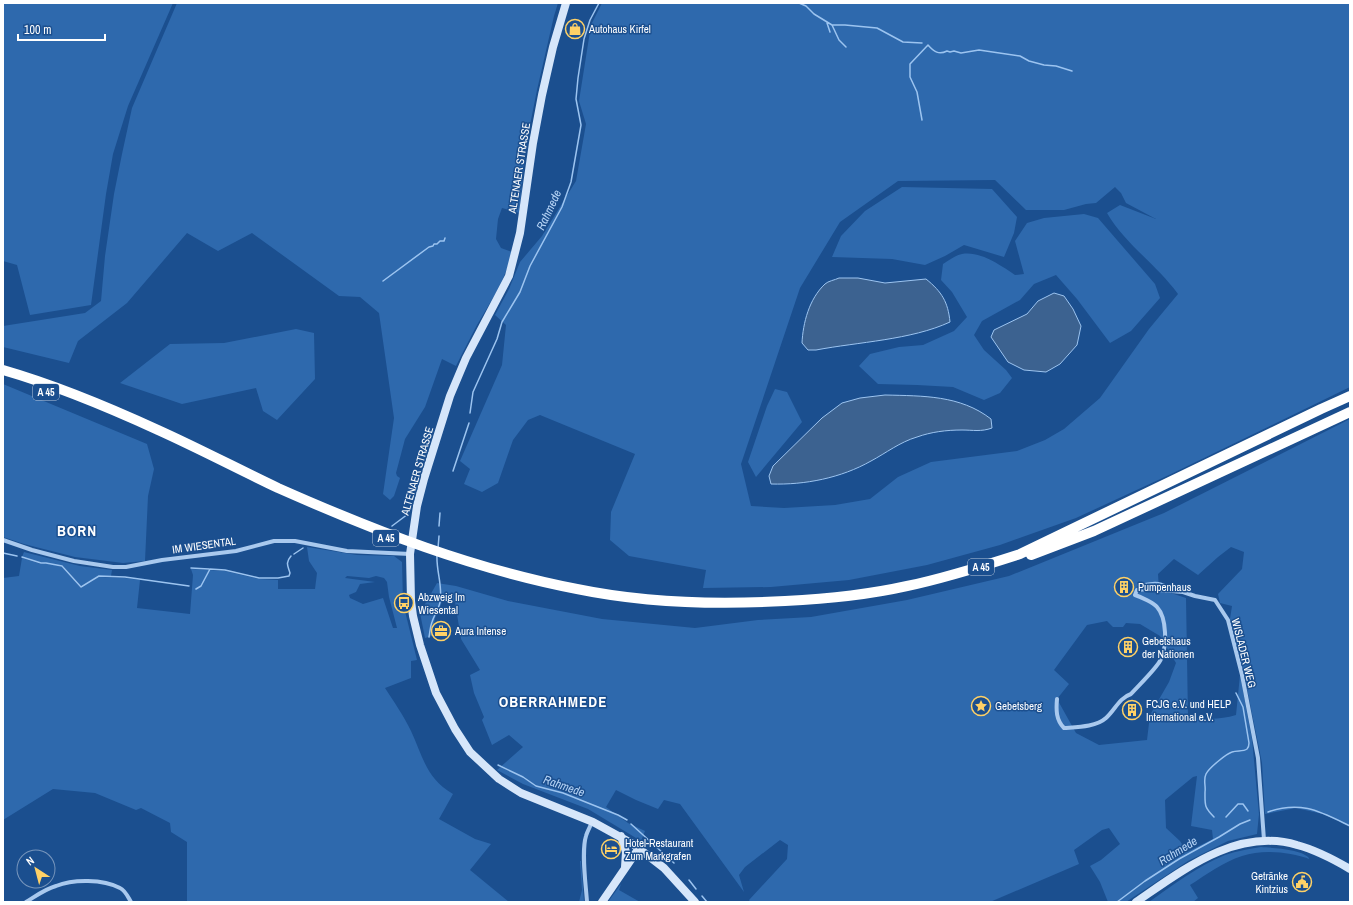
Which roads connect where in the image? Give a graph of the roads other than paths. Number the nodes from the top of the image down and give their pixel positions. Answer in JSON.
{"nodes":[{"id":1,"x":566,"y":3,"type":"edge"},
{"id":2,"x":3,"y":370,"type":"edge"},
{"id":3,"x":3,"y":376,"type":"edge"},
{"id":4,"x":1350,"y":396,"type":"edge"},
{"id":5,"x":1350,"y":412,"type":"edge"},
{"id":6,"x":205,"y":456,"type":"junction"},
{"id":7,"x":3,"y":540,"type":"edge"},
{"id":8,"x":410,"y":554,"type":"junction"},
{"id":9,"x":577,"y":592,"type":"junction"},
{"id":10,"x":1057,"y":699,"type":"dead end"},
{"id":11,"x":593,"y":822,"type":"junction"},
{"id":12,"x":622,"y":836,"type":"junction"},
{"id":13,"x":1264,"y":840,"type":"junction"},
{"id":14,"x":639,"y":848,"type":"junction"},
{"id":15,"x":625,"y":867,"type":"junction"},
{"id":16,"x":1350,"y":869,"type":"edge"},
{"id":17,"x":26,"y":902,"type":"edge"},
{"id":18,"x":130,"y":902,"type":"edge"},
{"id":19,"x":587,"y":902,"type":"edge"},
{"id":20,"x":602,"y":902,"type":"edge"},
{"id":21,"x":695,"y":902,"type":"edge"},
{"id":22,"x":1136,"y":902,"type":"edge"}],
"edges":[{"from":1,"to":8,"type":"main road","name":"ALTENAER STRASSE"},
{"from":2,"to":6,"type":"highway","number":"A 45"},
{"from":3,"to":6,"type":"highway","number":"A 45"},
{"from":4,"to":9,"type":"highway","number":"A 45"},
{"from":5,"to":9,"type":"highway","number":"A 45"},
{"from":6,"to":9,"type":"highway","number":"A 45"},
{"from":7,"to":8,"type":"street","name":"IM WIESENTAL"},
{"from":8,"to":11,"type":"main road","name":"ALTENAER STRASSE"},
{"from":10,"to":13,"type":"street","name":"WISLADER WEG"},
{"from":11,"to":12,"type":"main road","name":"ALTENAER STRASSE"},
{"from":11,"to":19,"type":"street"},
{"from":12,"to":14,"type":"main road","name":"ALTENAER STRASSE"},
{"from":12,"to":15,"type":"main road"},
{"from":13,"to":16,"type":"main road"},
{"from":13,"to":22,"type":"main road"},
{"from":14,"to":15,"type":"main road"},
{"from":14,"to":21,"type":"main road","name":"ALTENAER STRASSE"},
{"from":15,"to":20,"type":"main road"},
{"from":17,"to":18,"type":"street"}]}
